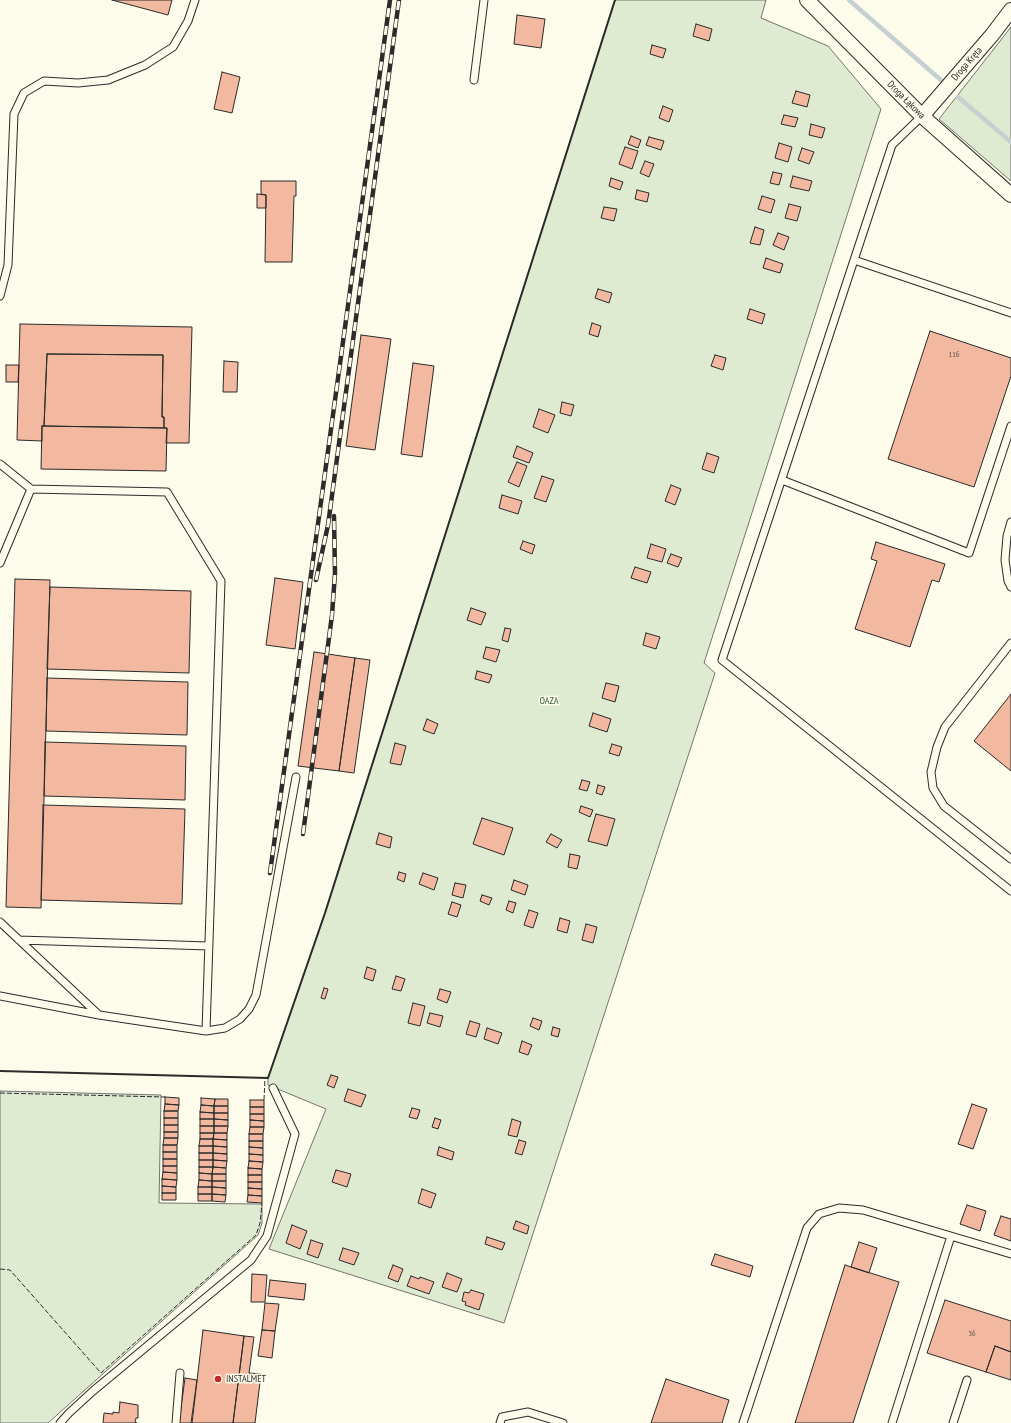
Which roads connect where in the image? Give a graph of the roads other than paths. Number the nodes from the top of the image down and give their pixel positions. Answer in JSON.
{"nodes":[{"id":1,"x":194,"y":0,"type":"edge"},
{"id":2,"x":484,"y":0,"type":"edge"},
{"id":3,"x":807,"y":0,"type":"edge"},
{"id":4,"x":1011,"y":10,"type":"edge"},
{"id":5,"x":474,"y":80,"type":"dead end"},
{"id":6,"x":922,"y":116,"type":"junction"},
{"id":7,"x":1011,"y":195,"type":"edge"},
{"id":8,"x":854,"y":260,"type":"junction"},
{"id":9,"x":0,"y":296,"type":"edge"},
{"id":10,"x":1011,"y":313,"type":"edge"},
{"id":11,"x":1011,"y":426,"type":"edge"},
{"id":12,"x":0,"y":464,"type":"edge"},
{"id":13,"x":782,"y":480,"type":"junction"},
{"id":14,"x":31,"y":489,"type":"junction"},
{"id":15,"x":1011,"y":522,"type":"edge"},
{"id":16,"x":0,"y":563,"type":"edge"},
{"id":17,"x":1011,"y":586,"type":"edge"},
{"id":18,"x":1011,"y":643,"type":"edge"},
{"id":19,"x":296,"y":777,"type":"dead end"},
{"id":20,"x":1011,"y":859,"type":"edge"},
{"id":21,"x":1011,"y":891,"type":"edge"},
{"id":22,"x":0,"y":922,"type":"edge"},
{"id":23,"x":19,"y":940,"type":"junction"},
{"id":24,"x":209,"y":946,"type":"junction"},
{"id":25,"x":0,"y":996,"type":"edge"},
{"id":26,"x":99,"y":1015,"type":"junction"},
{"id":27,"x":206,"y":1031,"type":"junction"},
{"id":28,"x":273,"y":1088,"type":"dead end"},
{"id":29,"x":951,"y":1236,"type":"junction"},
{"id":30,"x":1011,"y":1254,"type":"edge"},
{"id":31,"x":180,"y":1373,"type":"dead end"},
{"id":32,"x":967,"y":1380,"type":"dead end"},
{"id":33,"x":60,"y":1423,"type":"edge"},
{"id":34,"x":176,"y":1423,"type":"edge"},
{"id":35,"x":500,"y":1423,"type":"edge"},
{"id":36,"x":563,"y":1423,"type":"edge"},
{"id":37,"x":743,"y":1423,"type":"edge"},
{"id":38,"x":892,"y":1423,"type":"edge"},
{"id":39,"x":953,"y":1423,"type":"edge"}],
"edges":[{"from":1,"to":9,"type":"lane"},
{"from":2,"to":5,"type":"lane"},
{"from":3,"to":6,"type":"street","name":"Droga Łąkowa"},
{"from":4,"to":6,"type":"street","name":"Droga Kręta"},
{"from":6,"to":7,"type":"street","name":"Droga Łąkowa"},
{"from":6,"to":8,"type":"lane"},
{"from":8,"to":10,"type":"lane"},
{"from":8,"to":13,"type":"lane"},
{"from":11,"to":13,"type":"lane"},
{"from":12,"to":14,"type":"lane"},
{"from":13,"to":21,"type":"lane"},
{"from":14,"to":16,"type":"lane"},
{"from":14,"to":24,"type":"lane"},
{"from":15,"to":17,"type":"lane"},
{"from":18,"to":20,"type":"lane"},
{"from":19,"to":27,"type":"lane"},
{"from":22,"to":23,"type":"lane"},
{"from":23,"to":24,"type":"lane"},
{"from":23,"to":26,"type":"lane"},
{"from":24,"to":27,"type":"lane"},
{"from":25,"to":26,"type":"lane"},
{"from":26,"to":27,"type":"lane"},
{"from":28,"to":33,"type":"lane"},
{"from":29,"to":30,"type":"lane"},
{"from":29,"to":37,"type":"lane"},
{"from":29,"to":38,"type":"lane"},
{"from":31,"to":34,"type":"lane"},
{"from":32,"to":39,"type":"lane"},
{"from":35,"to":36,"type":"lane"}]}
